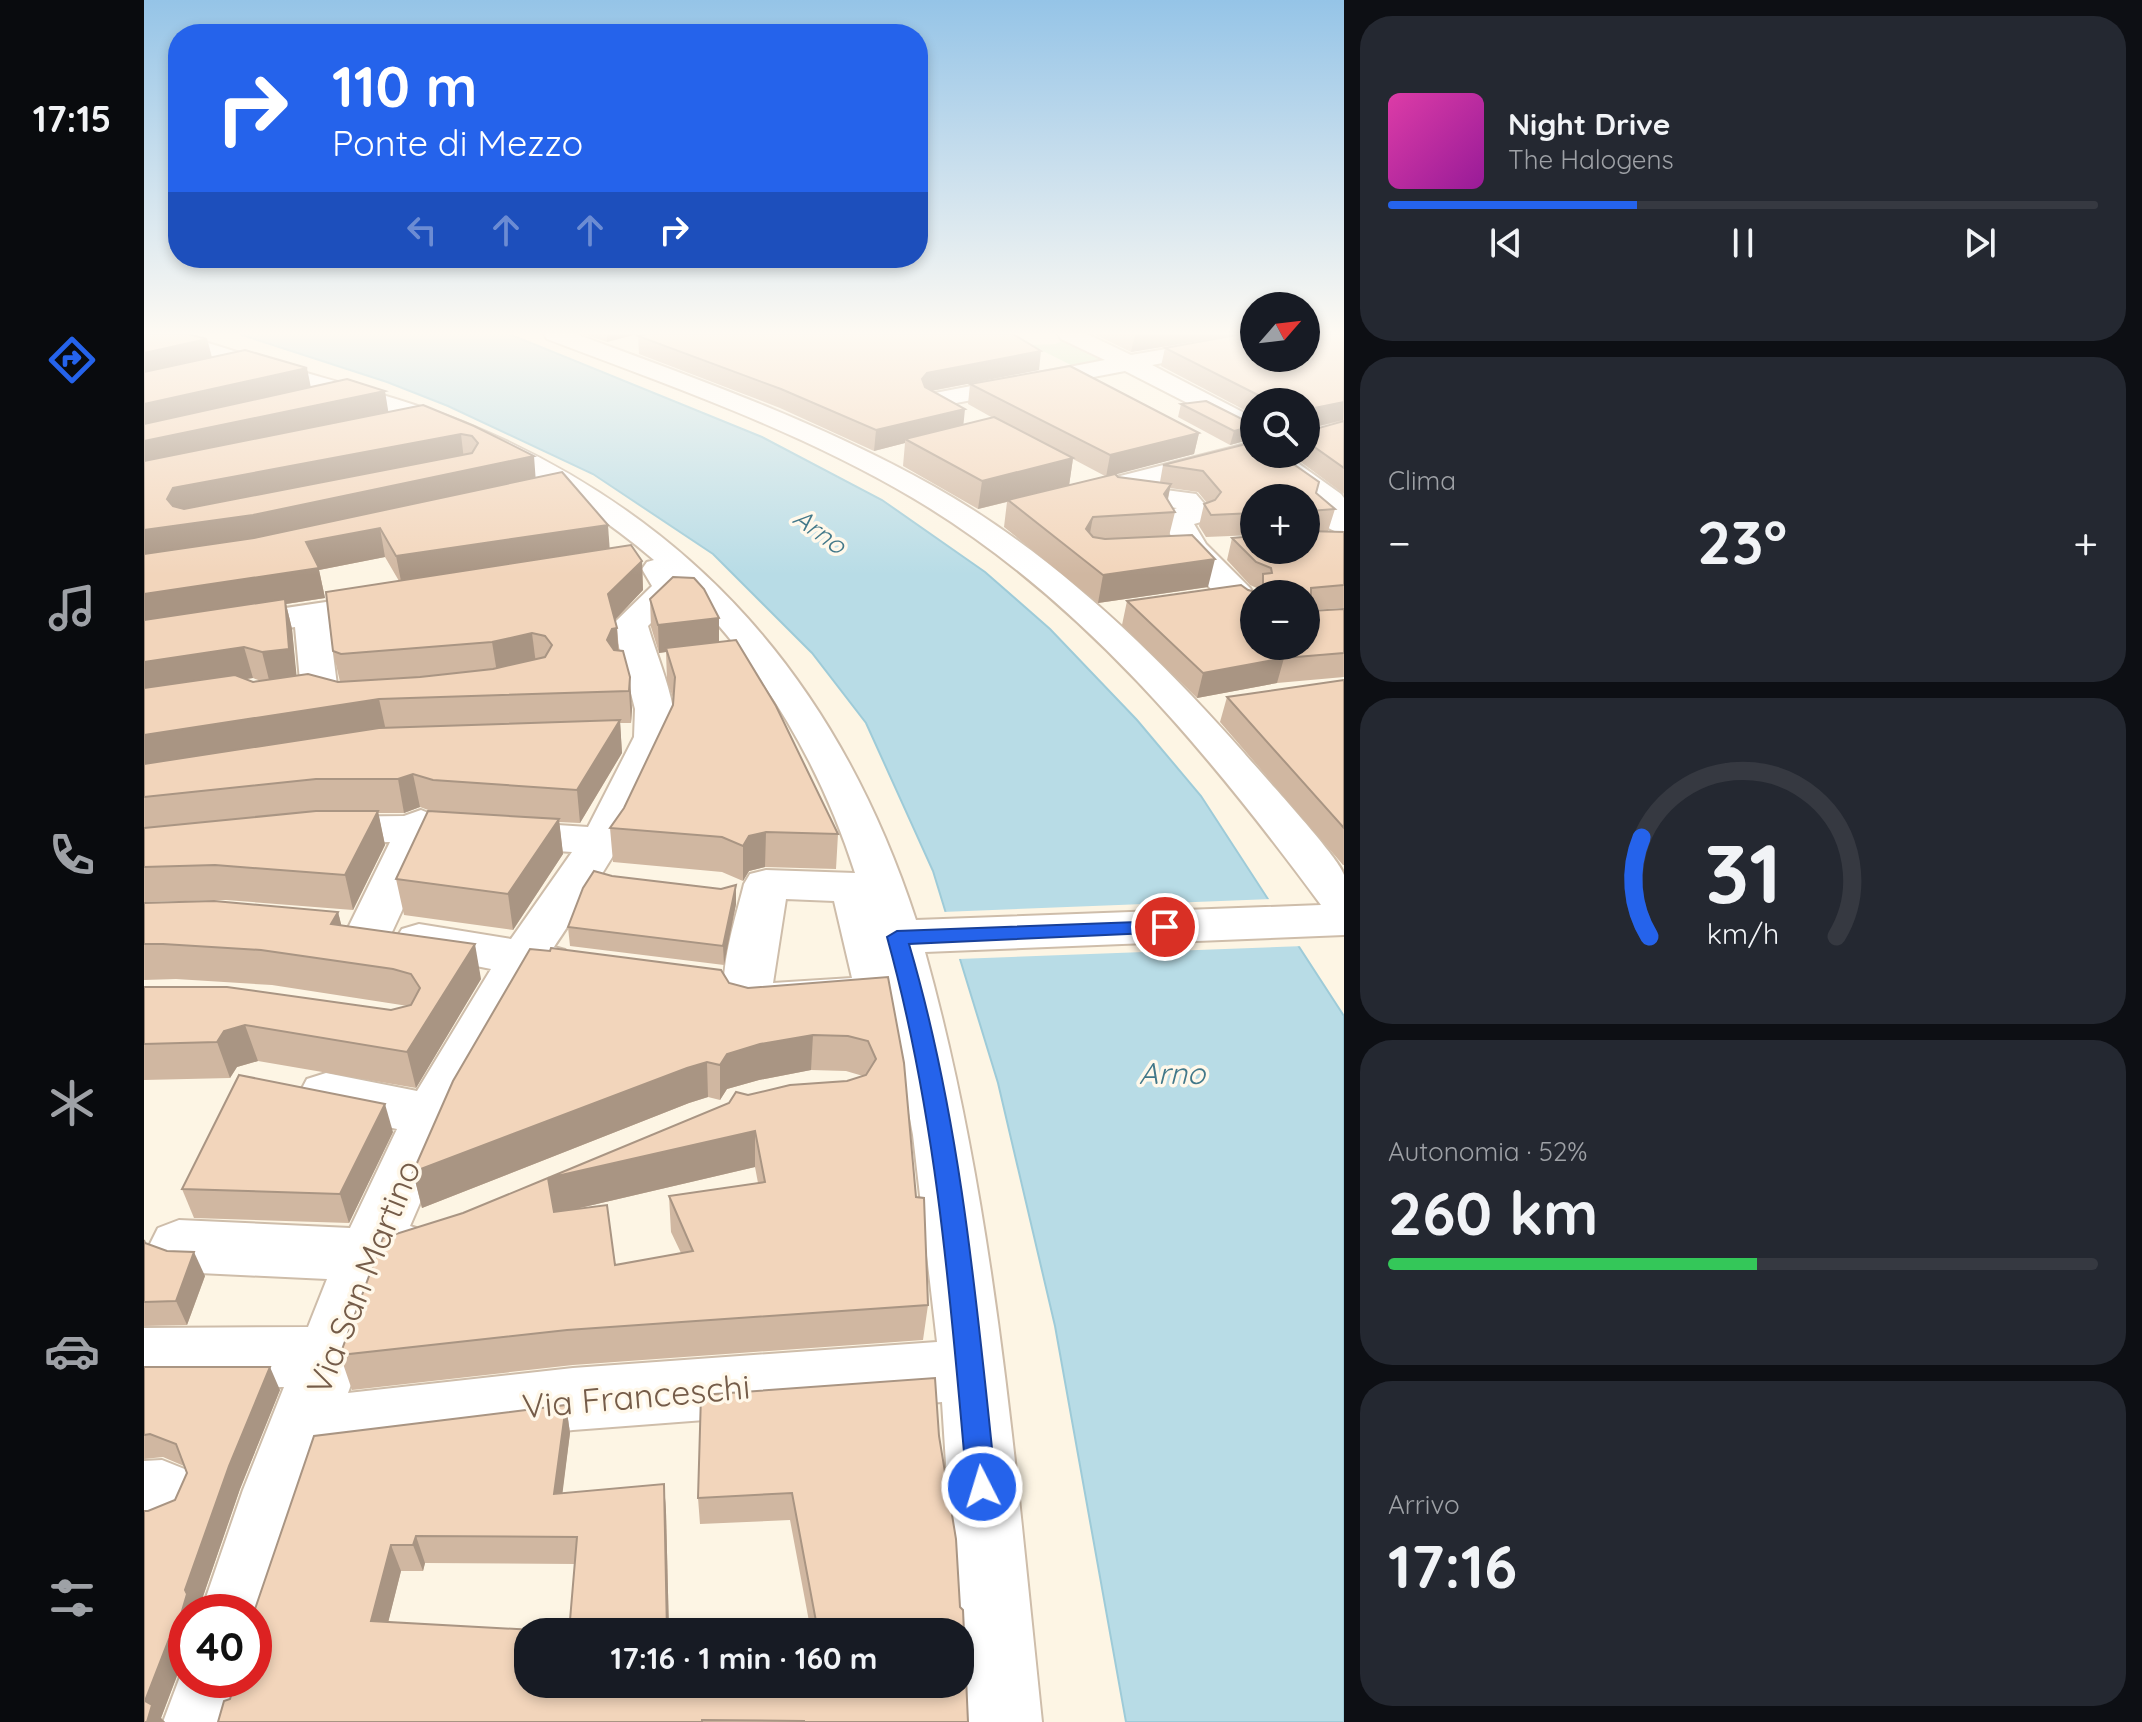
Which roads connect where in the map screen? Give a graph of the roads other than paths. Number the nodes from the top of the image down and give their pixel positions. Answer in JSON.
{"nodes":[{"id":1,"x":417,"y":414,"type":"edge"},
{"id":2,"x":762,"y":414,"type":"edge"},
{"id":3,"x":961,"y":414,"type":"edge"},
{"id":4,"x":429,"y":418,"type":"junction"},
{"id":5,"x":970,"y":419,"type":"edge"},
{"id":6,"x":383,"y":428,"type":"edge"},
{"id":7,"x":1240,"y":439,"type":"edge"},
{"id":8,"x":909,"y":453,"type":"edge"},
{"id":9,"x":874,"y":462,"type":"junction"},
{"id":10,"x":1286,"y":468,"type":"edge"},
{"id":11,"x":1075,"y":475,"type":"edge"},
{"id":12,"x":569,"y":487,"type":"junction"},
{"id":13,"x":1106,"y":488,"type":"junction"},
{"id":14,"x":532,"y":495,"type":"edge"},
{"id":15,"x":1047,"y":504,"type":"edge"},
{"id":16,"x":1005,"y":515,"type":"edge"},
{"id":17,"x":972,"y":523,"type":"junction"},
{"id":18,"x":1338,"y":532,"type":"edge"},
{"id":19,"x":1239,"y":547,"type":"edge"},
{"id":20,"x":1163,"y":551,"type":"edge"},
{"id":21,"x":1201,"y":556,"type":"junction"},
{"id":22,"x":672,"y":560,"type":"junction"},
{"id":23,"x":625,"y":564,"type":"edge"},
{"id":24,"x":1240,"y":594,"type":"edge"},
{"id":25,"x":420,"y":597,"type":"edge"},
{"id":26,"x":1204,"y":599,"type":"edge"},
{"id":27,"x":1240,"y":600,"type":"edge"},
{"id":28,"x":1132,"y":610,"type":"edge"},
{"id":29,"x":1088,"y":617,"type":"junction"},
{"id":30,"x":312,"y":628,"type":"junction"},
{"id":31,"x":144,"y":639,"type":"edge"},
{"id":32,"x":761,"y":655,"type":"junction"},
{"id":33,"x":720,"y":660,"type":"edge"},
{"id":34,"x":679,"y":665,"type":"edge"},
{"id":35,"x":144,"y":666,"type":"edge"},
{"id":36,"x":635,"y":670,"type":"junction"},
{"id":37,"x":398,"y":696,"type":"edge"},
{"id":38,"x":653,"y":737,"type":"junction"},
{"id":39,"x":607,"y":738,"type":"edge"},
{"id":40,"x":420,"y":826,"type":"junction"},
{"id":41,"x":280,"y":834,"type":"edge"},
{"id":42,"x":1344,"y":865,"type":"edge"},
{"id":43,"x":605,"y":870,"type":"junction"},
{"id":44,"x":1344,"y":878,"type":"edge"},
{"id":45,"x":1334,"y":915,"type":"edge"},
{"id":46,"x":913,"y":937,"type":"junction"},
{"id":47,"x":522,"y":959,"type":"junction"},
{"id":48,"x":593,"y":969,"type":"edge"},
{"id":49,"x":728,"y":986,"type":"joint"},
{"id":50,"x":272,"y":1086,"type":"edge"},
{"id":51,"x":431,"y":1115,"type":"junction"},
{"id":52,"x":449,"y":1228,"type":"edge"},
{"id":53,"x":179,"y":1246,"type":"dead end"},
{"id":54,"x":368,"y":1253,"type":"junction"},
{"id":55,"x":329,"y":1357,"type":"junction"},
{"id":56,"x":144,"y":1358,"type":"edge"},
{"id":57,"x":971,"y":1370,"type":"junction"},
{"id":58,"x":274,"y":1471,"type":"junction"},
{"id":59,"x":243,"y":1594,"type":"edge"},
{"id":60,"x":211,"y":1698,"type":"edge"},
{"id":61,"x":203,"y":1722,"type":"edge"},
{"id":62,"x":1002,"y":1722,"type":"edge"}],
"edges":[{"from":1,"to":4,"type":"street"},
{"from":2,"to":9,"type":"street"},
{"from":3,"to":5,"type":"street"},
{"from":4,"to":6,"type":"street"},
{"from":4,"to":12,"type":"street"},
{"from":7,"to":13,"type":"street"},
{"from":8,"to":9,"type":"street"},
{"from":9,"to":17,"type":"street"},
{"from":10,"to":18,"type":"street"},
{"from":11,"to":13,"type":"street"},
{"from":12,"to":14,"type":"street"},
{"from":12,"to":22,"type":"street"},
{"from":13,"to":15,"type":"street"},
{"from":13,"to":21,"type":"street"},
{"from":16,"to":17,"type":"street"},
{"from":17,"to":29,"type":"street"},
{"from":19,"to":21,"type":"street"},
{"from":20,"to":21,"type":"street"},
{"from":21,"to":24,"type":"street"},
{"from":22,"to":23,"type":"street"},
{"from":22,"to":32,"type":"street"},
{"from":22,"to":36,"type":"street"},
{"from":25,"to":30,"type":"street"},
{"from":26,"to":27,"type":"street"},
{"from":28,"to":29,"type":"street"},
{"from":29,"to":45,"type":"street"},
{"from":30,"to":31,"type":"street"},
{"from":30,"to":35,"type":"street"},
{"from":30,"to":37,"type":"street"},
{"from":32,"to":33,"type":"street"},
{"from":32,"to":46,"type":"street"},
{"from":34,"to":36,"type":"street"},
{"from":36,"to":38,"type":"street"},
{"from":38,"to":39,"type":"street"},
{"from":38,"to":43,"type":"street","name":"Via San Martino"},
{"from":40,"to":41,"type":"street"},
{"from":40,"to":43,"type":"street"},
{"from":40,"to":47,"type":"street"},
{"from":42,"to":44,"type":"street"},
{"from":43,"to":47,"type":"street","name":"Via San Martino"},
{"from":45,"to":46,"type":"street"},
{"from":46,"to":57,"type":"street"},
{"from":47,"to":48,"type":"street"},
{"from":47,"to":51,"type":"street","name":"Via San Martino"},
{"from":49,"to":49,"type":"street"},
{"from":50,"to":51,"type":"street"},
{"from":51,"to":54,"type":"street","name":"Via San Martino"},
{"from":52,"to":54,"type":"street"},
{"from":53,"to":54,"type":"street"},
{"from":54,"to":55,"type":"street","name":"Via San Martino"},
{"from":55,"to":56,"type":"street"},
{"from":55,"to":58,"type":"street","name":"Via San Martino"},
{"from":57,"to":58,"type":"street","name":"Via Franceschi"},
{"from":57,"to":62,"type":"street"},
{"from":58,"to":59,"type":"street","name":"Via San Martino"},
{"from":60,"to":61,"type":"street"}]}
